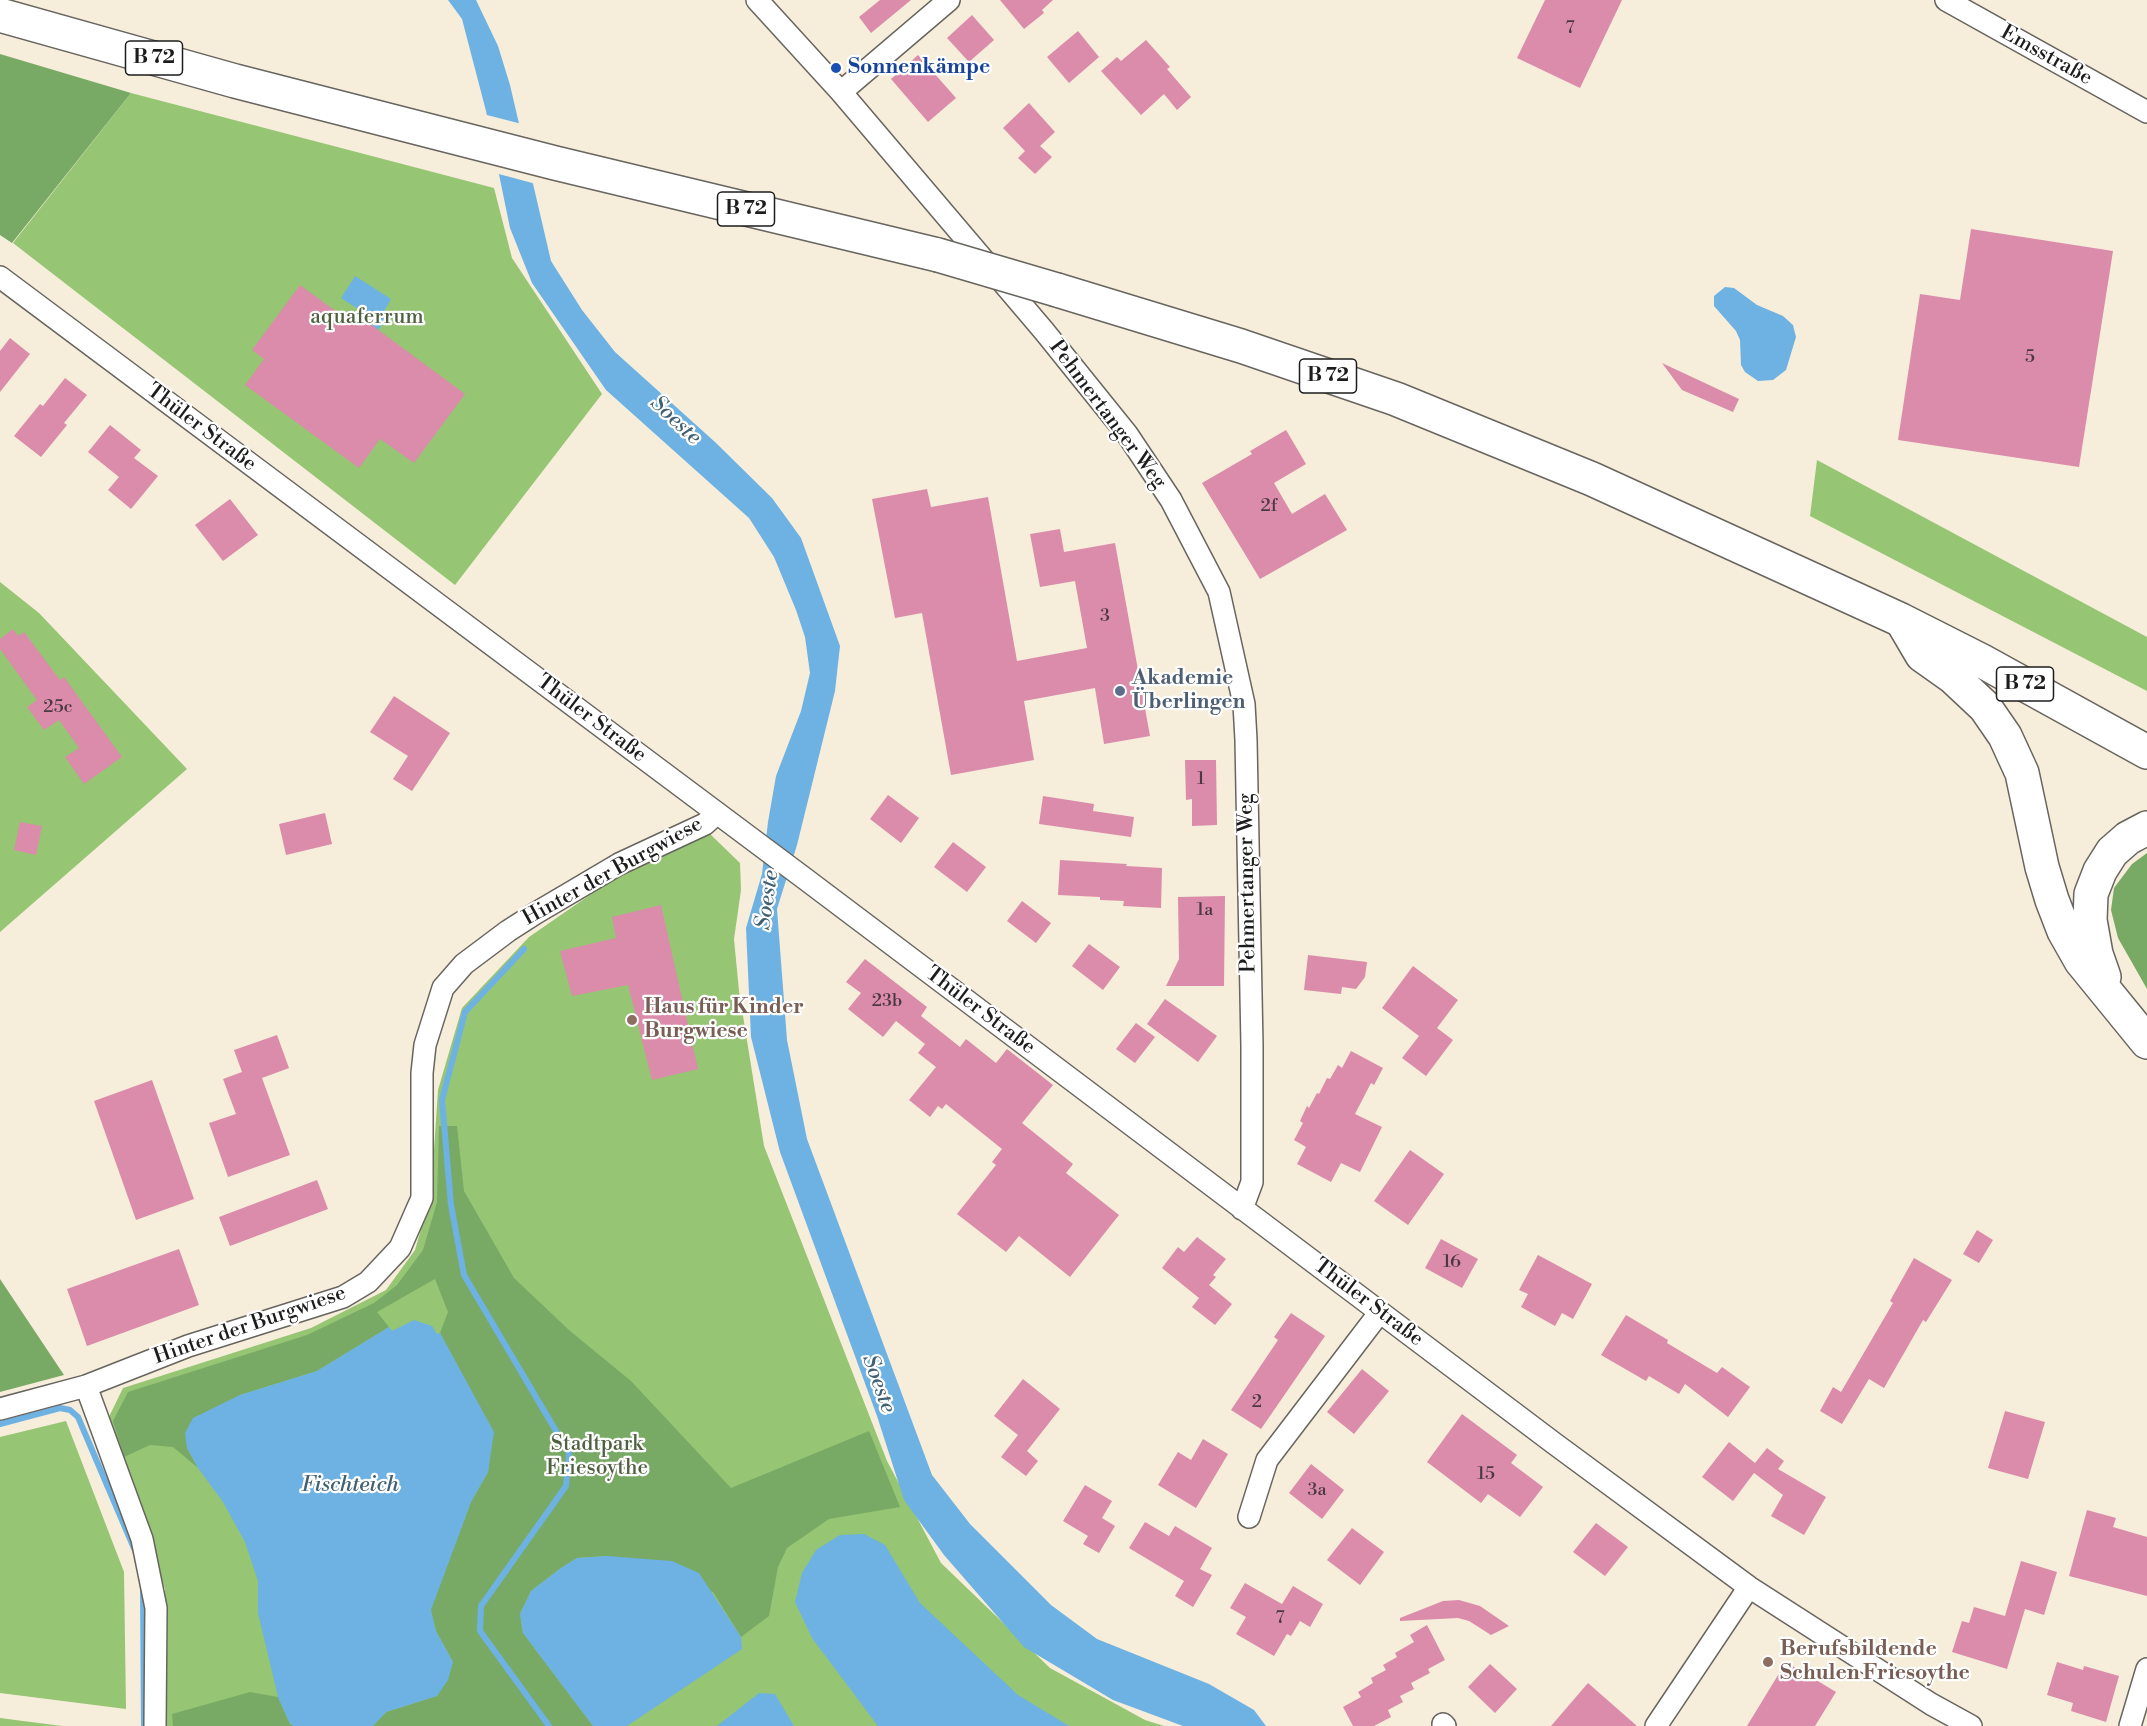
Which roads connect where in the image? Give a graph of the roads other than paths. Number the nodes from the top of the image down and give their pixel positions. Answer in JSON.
{"nodes":[{"id":1,"x":757,"y":0,"type":"edge"},
{"id":2,"x":949,"y":0,"type":"edge"},
{"id":3,"x":1946,"y":0,"type":"edge"},
{"id":4,"x":0,"y":15,"type":"edge"},
{"id":5,"x":841,"y":92,"type":"junction"},
{"id":6,"x":2147,"y":112,"type":"edge"},
{"id":7,"x":0,"y":277,"type":"edge"},
{"id":8,"x":1901,"y":620,"type":"junction"},
{"id":9,"x":2147,"y":752,"type":"edge"},
{"id":10,"x":717,"y":813,"type":"junction"},
{"id":11,"x":2147,"y":828,"type":"edge"},
{"id":12,"x":2113,"y":1001,"type":"junction"},
{"id":13,"x":2147,"y":1042,"type":"edge"},
{"id":14,"x":1242,"y":1209,"type":"junction"},
{"id":15,"x":1380,"y":1312,"type":"junction"},
{"id":16,"x":86,"y":1386,"type":"junction"},
{"id":17,"x":0,"y":1409,"type":"edge"},
{"id":18,"x":1249,"y":1517,"type":"dead end"},
{"id":19,"x":1749,"y":1587,"type":"junction"},
{"id":20,"x":2147,"y":1669,"type":"edge"},
{"id":21,"x":155,"y":1726,"type":"edge"},
{"id":22,"x":1656,"y":1726,"type":"edge"},
{"id":23,"x":1971,"y":1726,"type":"edge"},
{"id":24,"x":2130,"y":1726,"type":"edge"}],
"edges":[{"from":1,"to":5,"type":"street","name":"Pehmertanger Weg"},
{"from":2,"to":5,"type":"street"},
{"from":3,"to":6,"type":"street","name":"Emsstraße"},
{"from":4,"to":8,"type":"highway","number":"B 72","bridge":true},
{"from":5,"to":14,"type":"street","name":"Pehmertanger Weg"},
{"from":7,"to":10,"type":"street","name":"Thüler Straße"},
{"from":8,"to":9,"type":"highway","number":"B 72"},
{"from":8,"to":12,"type":"highway","number":"B 72"},
{"from":10,"to":14,"type":"street","name":"Thüler Straße"},
{"from":10,"to":16,"type":"street","name":"Hinter der Burgwiese"},
{"from":11,"to":12,"type":"highway","number":"B 72"},
{"from":12,"to":13,"type":"highway","number":"B 72"},
{"from":14,"to":15,"type":"street","name":"Thüler Straße"},
{"from":15,"to":18,"type":"street"},
{"from":15,"to":19,"type":"street","name":"Thüler Straße"},
{"from":16,"to":17,"type":"street","name":"Hinter der Burgwiese"},
{"from":16,"to":21,"type":"street"},
{"from":19,"to":22,"type":"street"},
{"from":19,"to":23,"type":"street","name":"Thüler Straße"},
{"from":20,"to":24,"type":"street"}]}
